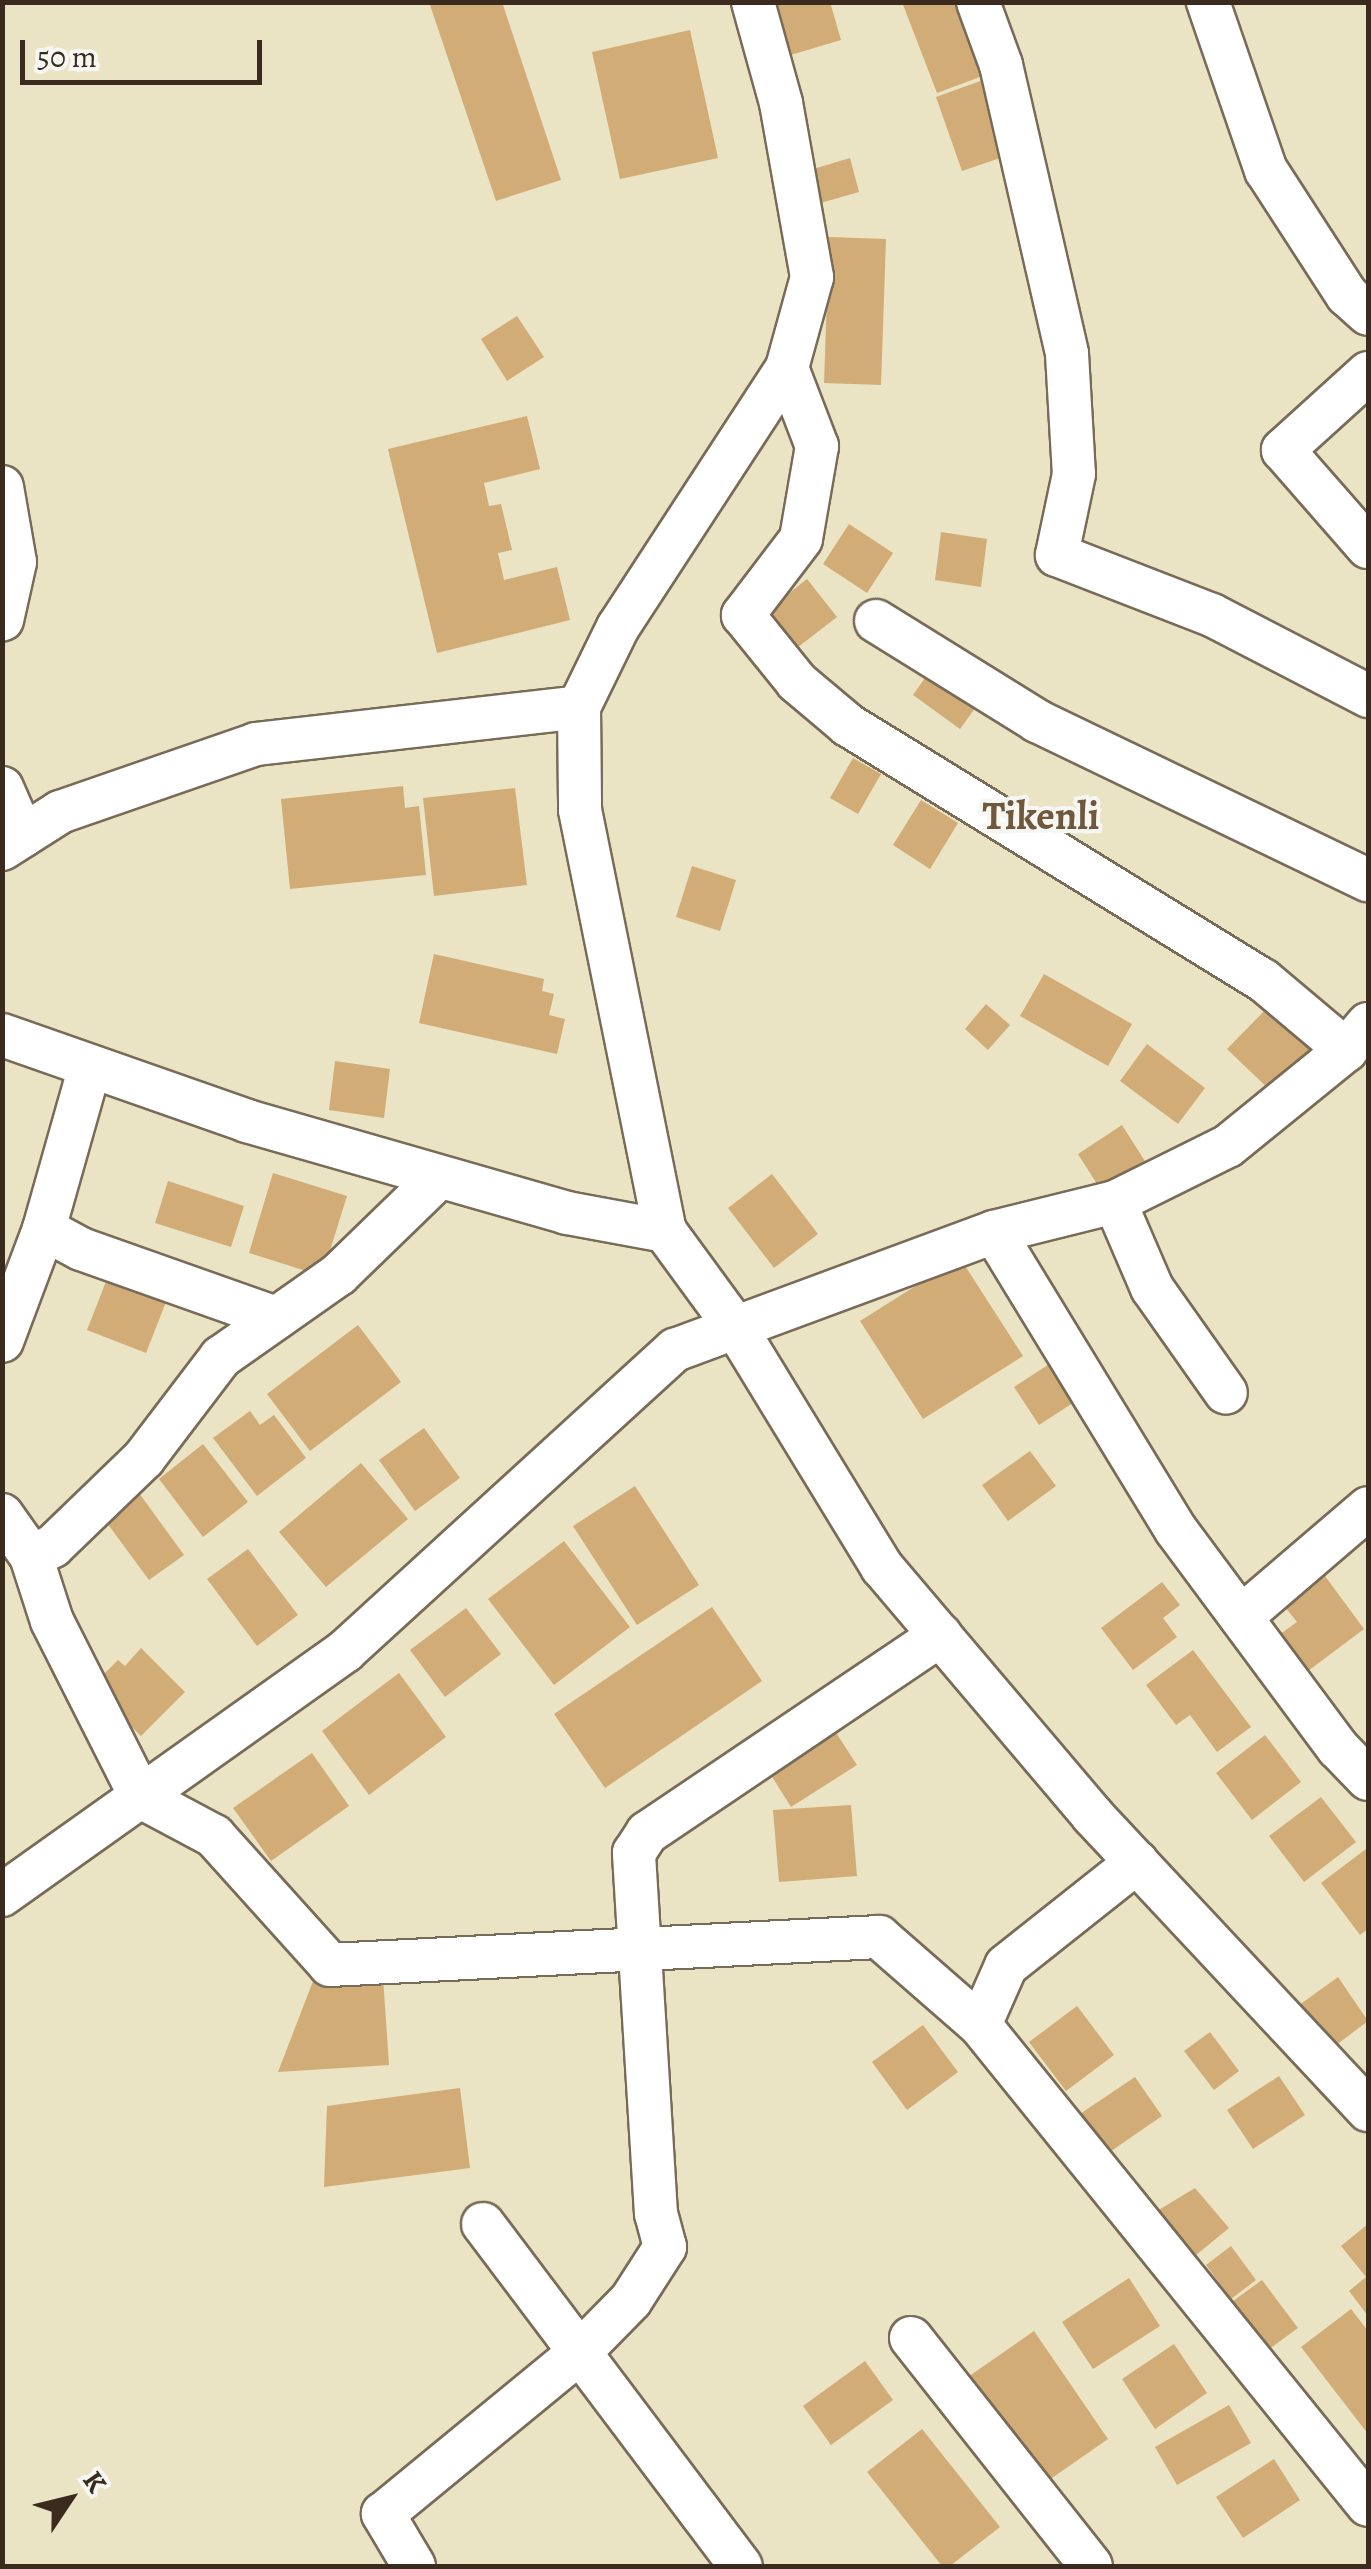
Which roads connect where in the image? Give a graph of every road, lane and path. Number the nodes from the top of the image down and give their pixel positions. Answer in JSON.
{"nodes":[{"id":1,"x":753,"y":2,"type":"edge"},
{"id":2,"x":978,"y":2,"type":"edge"},
{"id":3,"x":1208,"y":2,"type":"edge"},
{"id":4,"x":1368,"y":314,"type":"edge"},
{"id":5,"x":786,"y":368,"type":"junction"},
{"id":6,"x":1368,"y":373,"type":"edge"},
{"id":7,"x":2,"y":487,"type":"edge"},
{"id":8,"x":1368,"y":547,"type":"edge"},
{"id":9,"x":2,"y":620,"type":"edge"},
{"id":10,"x":876,"y":620,"type":"dead end"},
{"id":11,"x":1368,"y":696,"type":"edge"},
{"id":12,"x":578,"y":706,"type":"junction"},
{"id":13,"x":2,"y":788,"type":"edge"},
{"id":14,"x":13,"y":843,"type":"edge"},
{"id":15,"x":1368,"y":880,"type":"edge"},
{"id":16,"x":2,"y":1036,"type":"edge"},
{"id":17,"x":1357,"y":1037,"type":"edge"},
{"id":18,"x":90,"y":1066,"type":"junction"},
{"id":19,"x":439,"y":1176,"type":"junction"},
{"id":20,"x":1115,"y":1202,"type":"junction"},
{"id":21,"x":44,"y":1230,"type":"junction"},
{"id":22,"x":665,"y":1231,"type":"junction"},
{"id":23,"x":994,"y":1232,"type":"junction"},
{"id":24,"x":276,"y":1318,"type":"junction"},
{"id":25,"x":736,"y":1328,"type":"junction"},
{"id":26,"x":2,"y":1342,"type":"edge"},
{"id":27,"x":1226,"y":1394,"type":"dead end"},
{"id":28,"x":1368,"y":1508,"type":"edge"},
{"id":29,"x":2,"y":1515,"type":"edge"},
{"id":30,"x":31,"y":1556,"type":"junction"},
{"id":31,"x":1241,"y":1617,"type":"junction"},
{"id":32,"x":941,"y":1635,"type":"junction"},
{"id":33,"x":1368,"y":1779,"type":"edge"},
{"id":34,"x":142,"y":1796,"type":"junction"},
{"id":35,"x":1136,"y":1862,"type":"junction"},
{"id":36,"x":2,"y":1896,"type":"edge"},
{"id":37,"x":637,"y":1947,"type":"junction"},
{"id":38,"x":980,"y":2025,"type":"junction"},
{"id":39,"x":1368,"y":2110,"type":"edge"},
{"id":40,"x":483,"y":2224,"type":"dead end"},
{"id":41,"x":911,"y":2338,"type":"dead end"},
{"id":42,"x":579,"y":2353,"type":"junction"},
{"id":43,"x":1366,"y":2496,"type":"edge"},
{"id":44,"x":414,"y":2566,"type":"edge"},
{"id":45,"x":741,"y":2566,"type":"edge"},
{"id":46,"x":1091,"y":2566,"type":"edge"}],
"edges":[{"from":1,"to":5,"type":"street"},
{"from":2,"to":11,"type":"street"},
{"from":3,"to":4,"type":"street"},
{"from":5,"to":12,"type":"street"},
{"from":5,"to":17,"type":"street"},
{"from":6,"to":8,"type":"street"},
{"from":7,"to":9,"type":"street"},
{"from":10,"to":15,"type":"street"},
{"from":12,"to":14,"type":"street"},
{"from":12,"to":22,"type":"street"},
{"from":13,"to":14,"type":"street"},
{"from":16,"to":18,"type":"street"},
{"from":17,"to":20,"type":"street"},
{"from":18,"to":19,"type":"street"},
{"from":18,"to":21,"type":"street"},
{"from":19,"to":22,"type":"street"},
{"from":19,"to":24,"type":"street"},
{"from":20,"to":23,"type":"street"},
{"from":20,"to":27,"type":"street"},
{"from":21,"to":24,"type":"street"},
{"from":21,"to":26,"type":"street"},
{"from":22,"to":25,"type":"street"},
{"from":23,"to":25,"type":"street"},
{"from":23,"to":31,"type":"street"},
{"from":24,"to":30,"type":"street"},
{"from":25,"to":32,"type":"street"},
{"from":25,"to":34,"type":"street"},
{"from":28,"to":31,"type":"street"},
{"from":29,"to":30,"type":"street"},
{"from":30,"to":34,"type":"street"},
{"from":31,"to":33,"type":"street"},
{"from":32,"to":35,"type":"street"},
{"from":32,"to":37,"type":"street"},
{"from":34,"to":36,"type":"street"},
{"from":34,"to":37,"type":"street"},
{"from":35,"to":38,"type":"street"},
{"from":35,"to":39,"type":"street"},
{"from":37,"to":38,"type":"street"},
{"from":37,"to":42,"type":"street"},
{"from":38,"to":43,"type":"street"},
{"from":40,"to":42,"type":"street"},
{"from":41,"to":46,"type":"street"},
{"from":42,"to":44,"type":"street"},
{"from":42,"to":45,"type":"street"}]}
